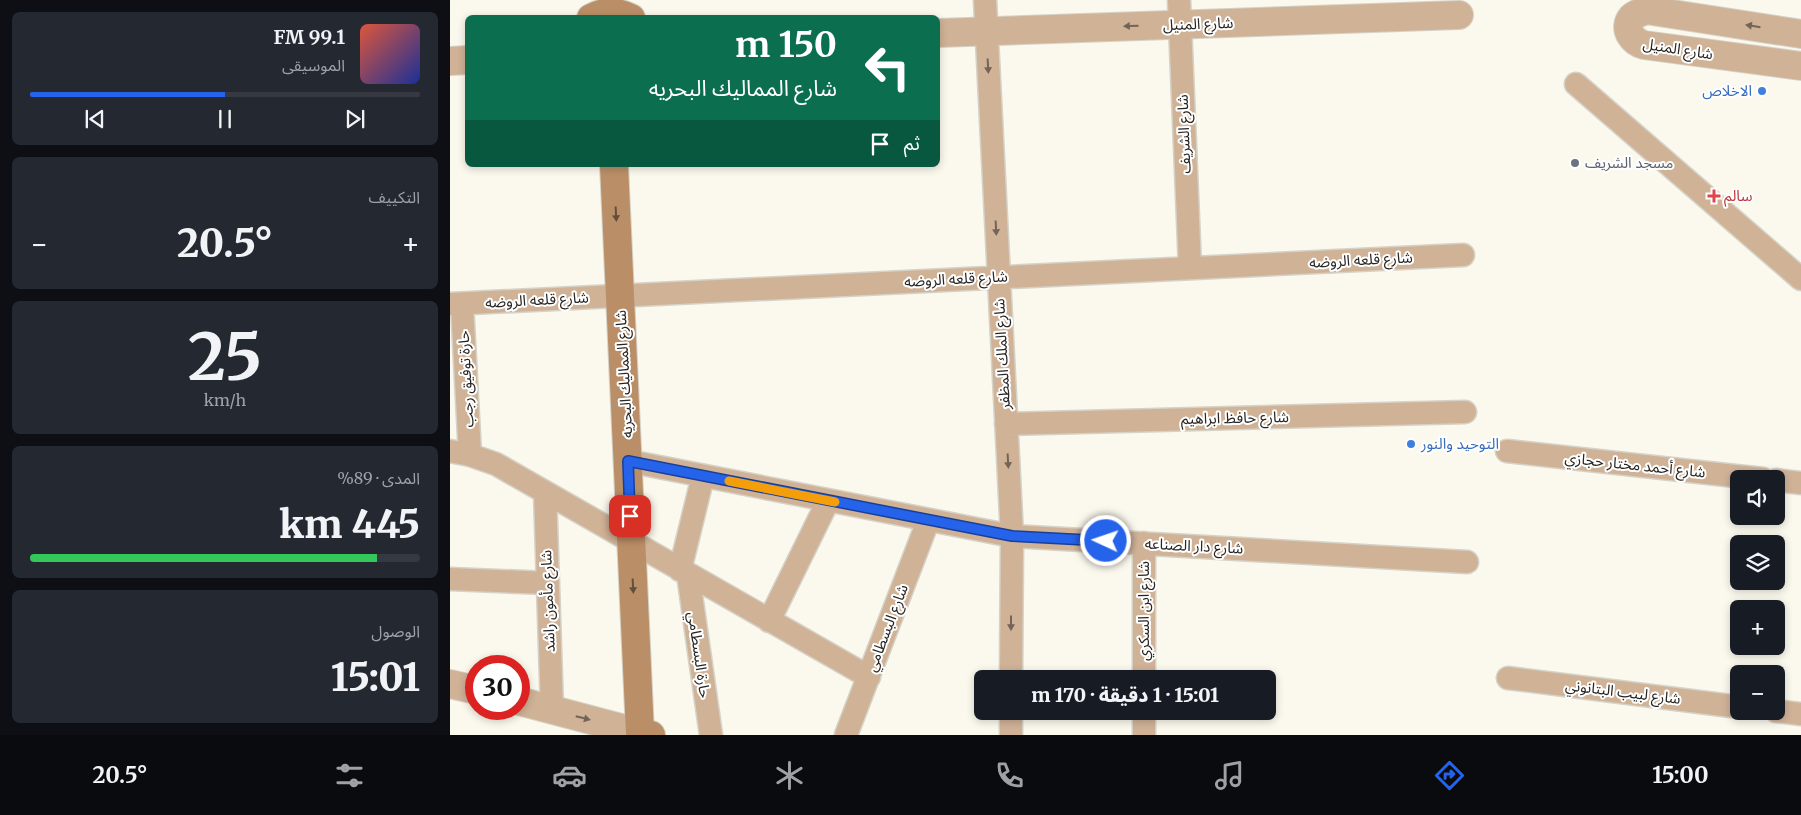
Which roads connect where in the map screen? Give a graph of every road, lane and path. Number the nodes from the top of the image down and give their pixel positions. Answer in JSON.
{"nodes":[{"id":1,"x":985,"y":0,"type":"edge"},
{"id":2,"x":1179,"y":12,"type":"edge"},
{"id":3,"x":1459,"y":15,"type":"dead end"},
{"id":4,"x":986,"y":32,"type":"junction"},
{"id":5,"x":940,"y":33,"type":"edge"},
{"id":6,"x":1801,"y":34,"type":"edge"},
{"id":7,"x":465,"y":60,"type":"edge"},
{"id":8,"x":450,"y":61,"type":"edge"},
{"id":9,"x":1801,"y":66,"type":"edge"},
{"id":10,"x":1576,"y":84,"type":"dead end"},
{"id":11,"x":614,"y":167,"type":"edge"},
{"id":12,"x":1463,"y":255,"type":"dead end"},
{"id":13,"x":1190,"y":268,"type":"junction"},
{"id":14,"x":998,"y":277,"type":"junction"},
{"id":15,"x":1801,"y":278,"type":"edge"},
{"id":16,"x":620,"y":296,"type":"junction"},
{"id":17,"x":456,"y":304,"type":"edge"},
{"id":18,"x":1465,"y":412,"type":"dead end"},
{"id":19,"x":1006,"y":424,"type":"junction"},
{"id":20,"x":1507,"y":451,"type":"dead end"},
{"id":21,"x":460,"y":453,"type":"edge"},
{"id":22,"x":628,"y":461,"type":"junction"},
{"id":23,"x":1730,"y":475,"type":"edge"},
{"id":24,"x":702,"y":476,"type":"junction"},
{"id":25,"x":1785,"y":481,"type":"edge"},
{"id":26,"x":1801,"y":483,"type":"edge"},
{"id":27,"x":545,"y":492,"type":"junction"},
{"id":28,"x":828,"y":501,"type":"junction"},
{"id":29,"x":928,"y":521,"type":"junction"},
{"id":30,"x":1012,"y":536,"type":"junction"},
{"id":31,"x":631,"y":542,"type":"junction"},
{"id":32,"x":1144,"y":543,"type":"junction"},
{"id":33,"x":1467,"y":562,"type":"dead end"},
{"id":34,"x":684,"y":572,"type":"junction"},
{"id":35,"x":450,"y":579,"type":"edge"},
{"id":36,"x":548,"y":583,"type":"junction"},
{"id":37,"x":770,"y":621,"type":"junction"},
{"id":38,"x":1011,"y":670,"type":"edge"},
{"id":39,"x":1144,"y":670,"type":"edge"},
{"id":40,"x":868,"y":677,"type":"junction"},
{"id":41,"x":1508,"y":678,"type":"dead end"},
{"id":42,"x":450,"y":684,"type":"edge"},
{"id":43,"x":465,"y":687,"type":"edge"},
{"id":44,"x":530,"y":704,"type":"edge"},
{"id":45,"x":1730,"y":706,"type":"edge"},
{"id":46,"x":552,"y":710,"type":"junction"},
{"id":47,"x":1785,"y":712,"type":"edge"},
{"id":48,"x":1801,"y":714,"type":"edge"},
{"id":49,"x":1011,"y":720,"type":"edge"},
{"id":50,"x":1144,"y":720,"type":"edge"},
{"id":51,"x":645,"y":734,"type":"edge"},
{"id":52,"x":711,"y":735,"type":"edge"},
{"id":53,"x":846,"y":735,"type":"edge"},
{"id":54,"x":1011,"y":735,"type":"edge"},
{"id":55,"x":1144,"y":735,"type":"edge"}],
"edges":[{"from":1,"to":4,"type":"street","name":"شارع الملك المظفر"},
{"from":2,"to":3,"type":"street","name":"شارع المنيل"},
{"from":2,"to":4,"type":"street","name":"شارع المنيل","one_way":true},
{"from":2,"to":13,"type":"street","name":"شارع الشريف"},
{"from":4,"to":5,"type":"street","name":"شارع المنيل"},
{"from":4,"to":14,"type":"street","name":"شارع الملك المظفر","one_way":true},
{"from":6,"to":9,"type":"street","name":"شارع المنيل","one_way":true},
{"from":7,"to":8,"type":"street"},
{"from":10,"to":15,"type":"street"},
{"from":11,"to":16,"type":"main road","name":"شارع المماليك البحريه","one_way":true},
{"from":12,"to":13,"type":"street","name":"شارع قلعه الروضه"},
{"from":13,"to":14,"type":"street","name":"شارع قلعه الروضه"},
{"from":14,"to":16,"type":"street","name":"شارع قلعه الروضه"},
{"from":14,"to":19,"type":"street","name":"شارع الملك المظفر"},
{"from":16,"to":17,"type":"street","name":"شارع قلعه الروضه"},
{"from":16,"to":22,"type":"main road","name":"شارع المماليك البحريه"},
{"from":17,"to":21,"type":"street","name":"حارة توفيق رجب"},
{"from":18,"to":19,"type":"street","name":"شارع حافظ ابراهيم"},
{"from":19,"to":30,"type":"street","name":"شارع الملك المظفر","one_way":true},
{"from":20,"to":23,"type":"street","name":"شارع أحمد مختار حجازي"},
{"from":21,"to":27,"type":"street"},
{"from":22,"to":24,"type":"street","name":"شارع دار الصناعه"},
{"from":22,"to":31,"type":"main road","name":"شارع المماليك البحريه"},
{"from":24,"to":28,"type":"street","name":"شارع دار الصناعه"},
{"from":24,"to":34,"type":"street"},
{"from":25,"to":26,"type":"street"},
{"from":27,"to":31,"type":"street"},
{"from":27,"to":36,"type":"street","name":"شارع مأمون راشد"},
{"from":28,"to":29,"type":"street","name":"شارع دار الصناعه"},
{"from":28,"to":37,"type":"street"},
{"from":29,"to":30,"type":"street","name":"شارع دار الصناعه"},
{"from":29,"to":40,"type":"street","name":"شارع البسطامي"},
{"from":30,"to":32,"type":"street","name":"شارع دار الصناعه"},
{"from":30,"to":38,"type":"street","name":"شارع الملك المظفر","one_way":true},
{"from":31,"to":34,"type":"street"},
{"from":31,"to":51,"type":"main road","name":"شارع المماليك البحريه","one_way":true},
{"from":32,"to":33,"type":"street","name":"شارع دار الصناعه"},
{"from":32,"to":39,"type":"street","name":"شارع ابن السكري"},
{"from":34,"to":37,"type":"street"},
{"from":34,"to":52,"type":"street","name":"حارة البسطامي"},
{"from":35,"to":36,"type":"street"},
{"from":36,"to":46,"type":"street","name":"شارع مأمون راشد"},
{"from":37,"to":40,"type":"street"},
{"from":40,"to":53,"type":"street","name":"شارع البسطامي"},
{"from":41,"to":45,"type":"street","name":"شارع لبيب البتانوني"},
{"from":42,"to":43,"type":"street"},
{"from":44,"to":46,"type":"street"},
{"from":46,"to":51,"type":"street","one_way":true},
{"from":47,"to":48,"type":"street"},
{"from":49,"to":54,"type":"street"},
{"from":50,"to":55,"type":"street"}]}
